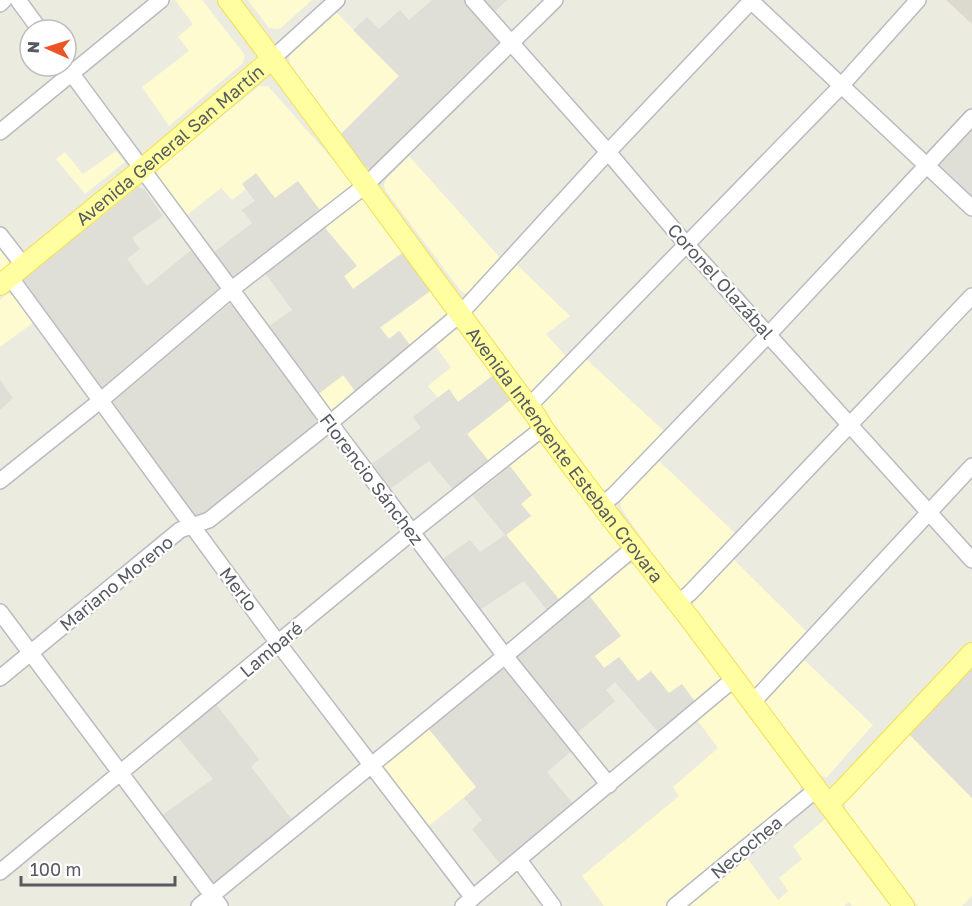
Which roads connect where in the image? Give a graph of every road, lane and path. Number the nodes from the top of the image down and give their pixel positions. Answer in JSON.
{"nodes":[{"id":1,"x":4,"y":0,"type":"edge"},
{"id":2,"x":18,"y":0,"type":"edge"},
{"id":3,"x":160,"y":0,"type":"edge"},
{"id":4,"x":228,"y":0,"type":"edge"},
{"id":5,"x":337,"y":0,"type":"edge"},
{"id":6,"x":473,"y":0,"type":"edge"},
{"id":7,"x":555,"y":0,"type":"edge"},
{"id":8,"x":751,"y":0,"type":"edge"},
{"id":9,"x":918,"y":0,"type":"edge"},
{"id":10,"x":0,"y":4,"type":"edge"},
{"id":11,"x":31,"y":18,"type":"edge"},
{"id":12,"x":510,"y":43,"type":"junction"},
{"id":13,"x":273,"y":58,"type":"junction"},
{"id":14,"x":78,"y":62,"type":"edge"},
{"id":15,"x":58,"y":78,"type":"edge"},
{"id":16,"x":75,"y":78,"type":"edge"},
{"id":17,"x":841,"y":86,"type":"junction"},
{"id":18,"x":972,"y":117,"type":"edge"},
{"id":19,"x":0,"y":132,"type":"edge"},
{"id":20,"x":608,"y":152,"type":"junction"},
{"id":21,"x":926,"y":165,"type":"junction"},
{"id":22,"x":142,"y":169,"type":"junction"},
{"id":23,"x":366,"y":185,"type":"junction"},
{"id":24,"x":972,"y":208,"type":"edge"},
{"id":25,"x":0,"y":235,"type":"edge"},
{"id":26,"x":686,"y":244,"type":"junction"},
{"id":27,"x":11,"y":276,"type":"edge"},
{"id":28,"x":232,"y":289,"type":"junction"},
{"id":29,"x":972,"y":296,"type":"edge"},
{"id":30,"x":460,"y":314,"type":"junction"},
{"id":31,"x":769,"y":334,"type":"junction"},
{"id":32,"x":100,"y":401,"type":"junction"},
{"id":33,"x":529,"y":406,"type":"junction"},
{"id":34,"x":330,"y":423,"type":"junction"},
{"id":35,"x":850,"y":424,"type":"junction"},
{"id":36,"x":543,"y":428,"type":"junction"},
{"id":37,"x":972,"y":466,"type":"edge"},
{"id":38,"x":0,"y":481,"type":"edge"},
{"id":39,"x":601,"y":505,"type":"junction"},
{"id":40,"x":929,"y":513,"type":"junction"},
{"id":41,"x":192,"y":527,"type":"junction"},
{"id":42,"x":412,"y":532,"type":"junction"},
{"id":43,"x":635,"y":547,"type":"junction"},
{"id":44,"x":972,"y":560,"type":"edge"},
{"id":45,"x":678,"y":603,"type":"junction"},
{"id":46,"x":0,"y":612,"type":"edge"},
{"id":47,"x":278,"y":643,"type":"junction"},
{"id":48,"x":31,"y":653,"type":"junction"},
{"id":49,"x":972,"y":653,"type":"edge"},
{"id":50,"x":505,"y":656,"type":"junction"},
{"id":51,"x":0,"y":678,"type":"edge"},
{"id":52,"x":735,"y":678,"type":"junction"},
{"id":53,"x":753,"y":702,"type":"junction"},
{"id":54,"x":371,"y":765,"type":"junction"},
{"id":55,"x":121,"y":772,"type":"junction"},
{"id":56,"x":609,"y":784,"type":"junction"},
{"id":57,"x":823,"y":796,"type":"junction"},
{"id":58,"x":519,"y":860,"type":"junction"},
{"id":59,"x":0,"y":872,"type":"edge"},
{"id":60,"x":216,"y":901,"type":"edge"},
{"id":61,"x":468,"y":902,"type":"edge"},
{"id":62,"x":199,"y":906,"type":"edge"},
{"id":63,"x":553,"y":906,"type":"edge"},
{"id":64,"x":675,"y":906,"type":"edge"},
{"id":65,"x":904,"y":906,"type":"edge"}],
"edges":[{"from":1,"to":10,"type":"street"},
{"from":2,"to":11,"type":"street"},
{"from":3,"to":14,"type":"street"},
{"from":4,"to":13,"type":"main road","name":"Avenida Intendente Esteban Crovara"},
{"from":5,"to":13,"type":"street","name":"Avenida General San Martín"},
{"from":6,"to":12,"type":"street","name":"Coronel Olazábal"},
{"from":7,"to":12,"type":"street"},
{"from":8,"to":17,"type":"street"},
{"from":8,"to":20,"type":"street","name":"Mariano Moreno"},
{"from":9,"to":17,"type":"street"},
{"from":12,"to":20,"type":"street","name":"Coronel Olazábal"},
{"from":12,"to":23,"type":"street"},
{"from":13,"to":22,"type":"main road","name":"Avenida General San Martín"},
{"from":13,"to":23,"type":"main road","name":"Avenida Intendente Esteban Crovara"},
{"from":15,"to":19,"type":"street"},
{"from":16,"to":22,"type":"street","name":"Florencio Sánchez"},
{"from":17,"to":21,"type":"street"},
{"from":17,"to":26,"type":"street"},
{"from":18,"to":21,"type":"street"},
{"from":20,"to":26,"type":"street","name":"Coronel Olazábal"},
{"from":20,"to":30,"type":"street","name":"Mariano Moreno"},
{"from":21,"to":24,"type":"street"},
{"from":21,"to":31,"type":"street"},
{"from":22,"to":27,"type":"main road","name":"Avenida General San Martín"},
{"from":22,"to":28,"type":"street","name":"Florencio Sánchez"},
{"from":23,"to":28,"type":"street"},
{"from":23,"to":30,"type":"main road","name":"Avenida Intendente Esteban Crovara"},
{"from":25,"to":27,"type":"street","name":"Merlo"},
{"from":26,"to":31,"type":"street","name":"Coronel Olazábal"},
{"from":26,"to":33,"type":"street"},
{"from":27,"to":32,"type":"street","name":"Merlo"},
{"from":28,"to":32,"type":"street"},
{"from":28,"to":34,"type":"street","name":"Florencio Sánchez"},
{"from":29,"to":35,"type":"street"},
{"from":30,"to":33,"type":"main road","name":"Avenida Intendente Esteban Crovara"},
{"from":30,"to":34,"type":"street","name":"Mariano Moreno"},
{"from":31,"to":35,"type":"street","name":"Coronel Olazábal"},
{"from":31,"to":39,"type":"street"},
{"from":32,"to":38,"type":"street"},
{"from":32,"to":41,"type":"street","name":"Merlo"},
{"from":33,"to":36,"type":"main road","name":"Avenida Intendente Esteban Crovara"},
{"from":34,"to":41,"type":"street","name":"Mariano Moreno"},
{"from":34,"to":42,"type":"street","name":"Florencio Sánchez"},
{"from":35,"to":40,"type":"street","name":"Coronel Olazábal"},
{"from":35,"to":45,"type":"street"},
{"from":36,"to":39,"type":"main road","name":"Avenida Intendente Esteban Crovara"},
{"from":36,"to":42,"type":"street","name":"Lambaré"},
{"from":37,"to":40,"type":"street"},
{"from":39,"to":43,"type":"main road","name":"Avenida Intendente Esteban Crovara"},
{"from":40,"to":44,"type":"street","name":"Coronel Olazábal"},
{"from":40,"to":53,"type":"street"},
{"from":41,"to":47,"type":"street","name":"Merlo"},
{"from":41,"to":48,"type":"street","name":"Mariano Moreno"},
{"from":42,"to":47,"type":"street","name":"Lambaré"},
{"from":42,"to":50,"type":"street","name":"Florencio Sánchez"},
{"from":43,"to":45,"type":"main road","name":"Avenida Intendente Esteban Crovara"},
{"from":43,"to":50,"type":"street"},
{"from":45,"to":52,"type":"main road","name":"Avenida Intendente Esteban Crovara"},
{"from":46,"to":48,"type":"street"},
{"from":47,"to":54,"type":"street","name":"Merlo"},
{"from":47,"to":55,"type":"street","name":"Lambaré"},
{"from":48,"to":51,"type":"street","name":"Mariano Moreno"},
{"from":48,"to":55,"type":"street"},
{"from":49,"to":57,"type":"main road"},
{"from":50,"to":54,"type":"street"},
{"from":50,"to":56,"type":"street","name":"Florencio Sánchez"},
{"from":52,"to":53,"type":"main road","name":"Avenida Intendente Esteban Crovara"},
{"from":52,"to":56,"type":"street"},
{"from":53,"to":57,"type":"main road","name":"Avenida Intendente Esteban Crovara"},
{"from":54,"to":60,"type":"street"},
{"from":54,"to":61,"type":"street","name":"Merlo"},
{"from":55,"to":59,"type":"street","name":"Lambaré"},
{"from":55,"to":60,"type":"street"},
{"from":56,"to":58,"type":"street"},
{"from":57,"to":64,"type":"street","name":"Necochea"},
{"from":57,"to":65,"type":"main road","name":"Avenida Intendente Esteban Crovara"},
{"from":58,"to":61,"type":"street"},
{"from":58,"to":63,"type":"street"},
{"from":60,"to":62,"type":"street"}]}
